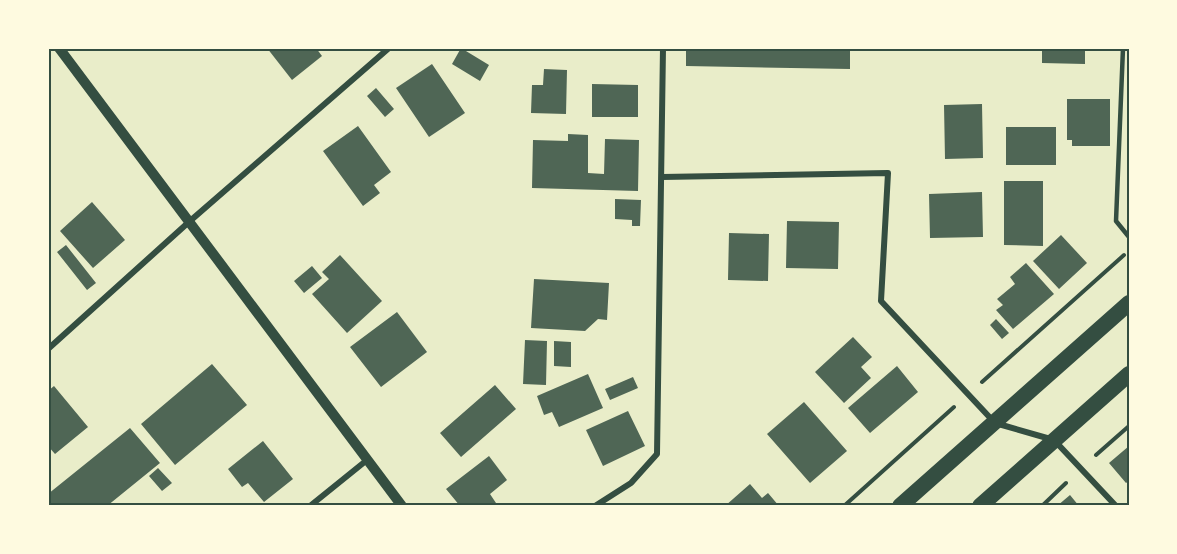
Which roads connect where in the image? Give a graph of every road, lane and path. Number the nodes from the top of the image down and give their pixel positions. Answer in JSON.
{"nodes":[{"id":1,"x":59,"y":48,"type":"edge"},
{"id":2,"x":389,"y":48,"type":"edge"},
{"id":3,"x":663,"y":48,"type":"edge"},
{"id":4,"x":1123,"y":48,"type":"edge"},
{"id":5,"x":662,"y":177,"type":"junction"},
{"id":6,"x":189,"y":221,"type":"junction"},
{"id":7,"x":1129,"y":237,"type":"edge"},
{"id":8,"x":1129,"y":250,"type":"edge"},
{"id":9,"x":1129,"y":303,"type":"edge"},
{"id":10,"x":48,"y":349,"type":"edge"},
{"id":11,"x":1129,"y":374,"type":"edge"},
{"id":12,"x":968,"y":395,"type":"junction"},
{"id":13,"x":995,"y":423,"type":"junction"},
{"id":14,"x":1054,"y":441,"type":"junction"},
{"id":15,"x":367,"y":460,"type":"junction"},
{"id":16,"x":310,"y":506,"type":"edge"},
{"id":17,"x":402,"y":506,"type":"edge"},
{"id":18,"x":595,"y":506,"type":"edge"},
{"id":19,"x":844,"y":506,"type":"edge"},
{"id":20,"x":900,"y":506,"type":"edge"},
{"id":21,"x":980,"y":506,"type":"edge"},
{"id":22,"x":1116,"y":506,"type":"edge"}],
"edges":[{"from":1,"to":6,"type":"street"},
{"from":2,"to":6,"type":"street"},
{"from":3,"to":5,"type":"street"},
{"from":4,"to":7,"type":"lane"},
{"from":5,"to":12,"type":"street"},
{"from":5,"to":18,"type":"street"},
{"from":6,"to":10,"type":"street"},
{"from":6,"to":15,"type":"street"},
{"from":8,"to":12,"type":"path"},
{"from":9,"to":13,"type":"highway"},
{"from":11,"to":14,"type":"highway"},
{"from":12,"to":13,"type":"street"},
{"from":12,"to":19,"type":"path"},
{"from":13,"to":14,"type":"street"},
{"from":13,"to":20,"type":"highway"},
{"from":14,"to":21,"type":"highway"},
{"from":14,"to":22,"type":"street"},
{"from":15,"to":16,"type":"street"},
{"from":15,"to":17,"type":"street"}]}
